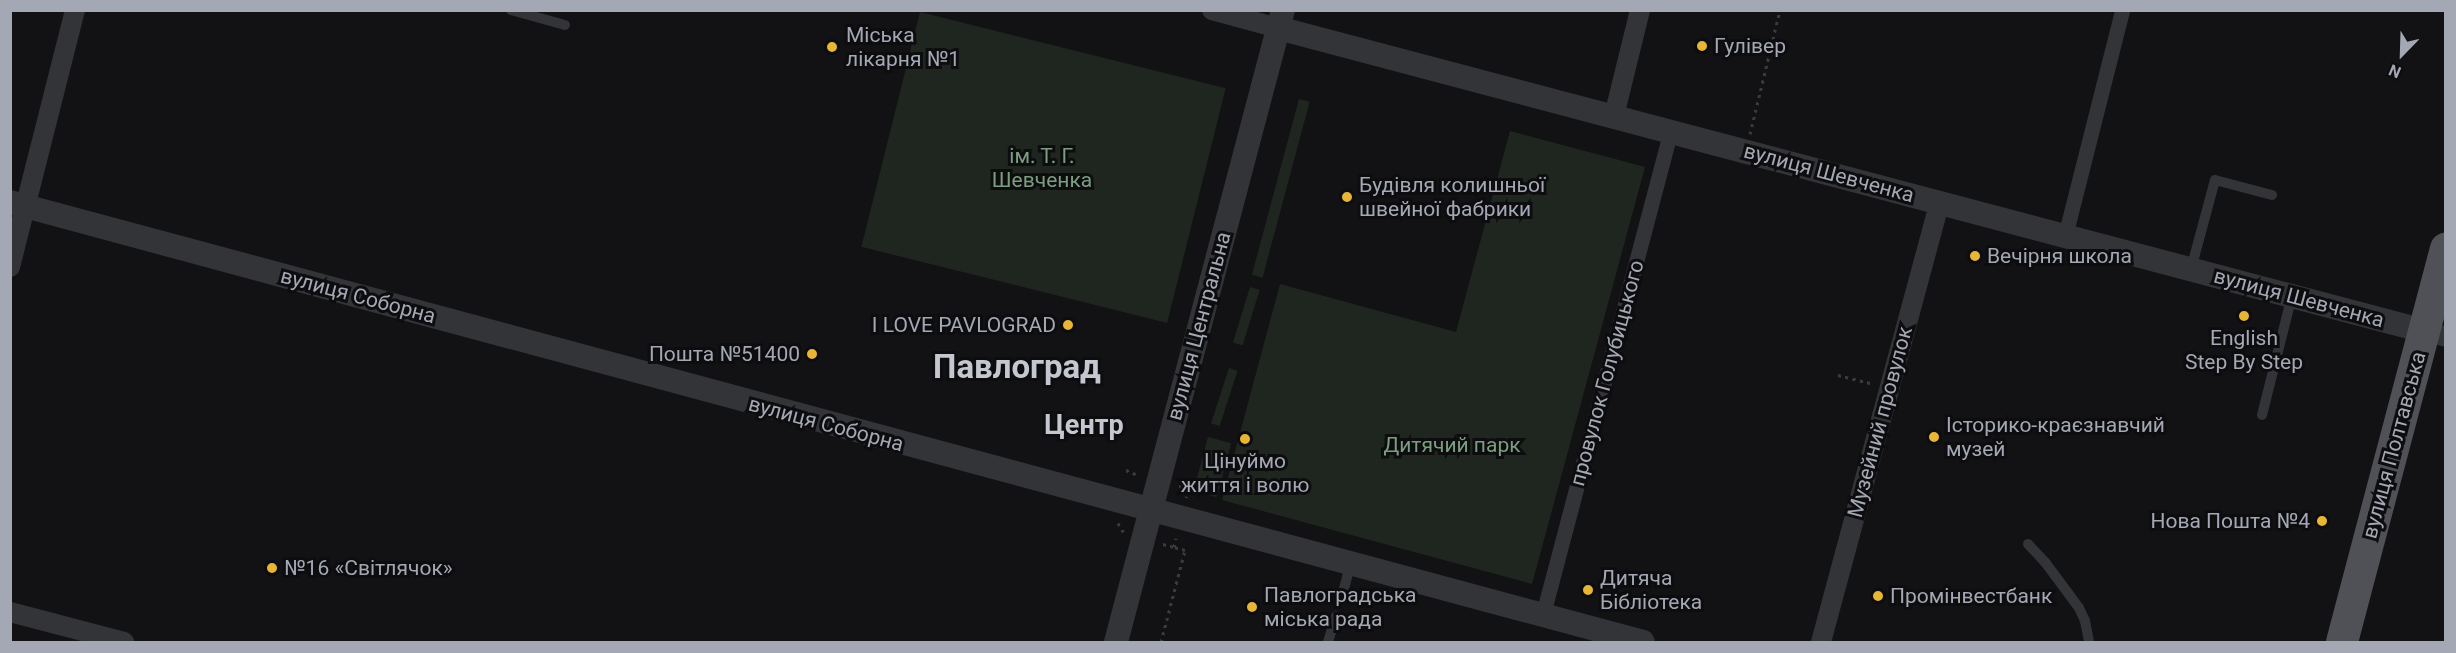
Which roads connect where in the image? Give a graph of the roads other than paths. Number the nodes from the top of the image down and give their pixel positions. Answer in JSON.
{"nodes":[{"id":1,"x":75,"y":10,"type":"edge"},
{"id":2,"x":511,"y":10,"type":"edge"},
{"id":3,"x":1212,"y":10,"type":"edge"},
{"id":4,"x":1640,"y":10,"type":"edge"},
{"id":5,"x":2122,"y":10,"type":"edge"},
{"id":6,"x":1281,"y":19,"type":"edge"},
{"id":7,"x":565,"y":26,"type":"dead end"},
{"id":8,"x":1614,"y":116,"type":"junction"},
{"id":9,"x":1671,"y":131,"type":"junction"},
{"id":10,"x":2272,"y":195,"type":"dead end"},
{"id":11,"x":1940,"y":202,"type":"junction"},
{"id":12,"x":18,"y":204,"type":"edge"},
{"id":13,"x":2065,"y":236,"type":"junction"},
{"id":14,"x":2445,"y":248,"type":"edge"},
{"id":15,"x":10,"y":267,"type":"edge"},
{"id":16,"x":2192,"y":269,"type":"junction"},
{"id":17,"x":2292,"y":296,"type":"junction"},
{"id":18,"x":2435,"y":334,"type":"edge"},
{"id":19,"x":2262,"y":415,"type":"dead end"},
{"id":20,"x":1149,"y":511,"type":"junction"},
{"id":21,"x":2028,"y":544,"type":"dead end"},
{"id":22,"x":1351,"y":563,"type":"junction"},
{"id":23,"x":1342,"y":596,"type":"dead end"},
{"id":24,"x":10,"y":612,"type":"edge"},
{"id":25,"x":1543,"y":614,"type":"junction"},
{"id":26,"x":1336,"y":616,"type":"dead end"},
{"id":27,"x":124,"y":642,"type":"edge"},
{"id":28,"x":1116,"y":642,"type":"edge"},
{"id":29,"x":1328,"y":642,"type":"edge"},
{"id":30,"x":1643,"y":642,"type":"edge"},
{"id":31,"x":1821,"y":642,"type":"edge"},
{"id":32,"x":2089,"y":642,"type":"edge"},
{"id":33,"x":2342,"y":642,"type":"edge"}],
"edges":[{"from":1,"to":12,"type":"street"},
{"from":2,"to":7,"type":"lane"},
{"from":3,"to":6,"type":"street","name":"вулиця Шевченка"},
{"from":4,"to":8,"type":"street"},
{"from":5,"to":13,"type":"street"},
{"from":6,"to":8,"type":"street","name":"вулиця Шевченка"},
{"from":6,"to":20,"type":"street","name":"вулиця Центральна"},
{"from":8,"to":9,"type":"street","name":"вулиця Шевченка"},
{"from":9,"to":11,"type":"street","name":"вулиця Шевченка"},
{"from":9,"to":25,"type":"street","name":"провулок Голубицького"},
{"from":10,"to":16,"type":"lane"},
{"from":11,"to":13,"type":"street","name":"вулиця Шевченка"},
{"from":11,"to":31,"type":"street","name":"Музейний провулок"},
{"from":12,"to":15,"type":"street"},
{"from":12,"to":20,"type":"street","name":"вулиця Соборна"},
{"from":13,"to":16,"type":"street","name":"вулиця Шевченка"},
{"from":14,"to":18,"type":"main road","name":"вулиця Полтавська"},
{"from":16,"to":17,"type":"street","name":"вулиця Шевченка"},
{"from":17,"to":18,"type":"street","name":"вулиця Шевченка"},
{"from":17,"to":19,"type":"lane"},
{"from":18,"to":33,"type":"main road","name":"вулиця Полтавська"},
{"from":20,"to":22,"type":"street","name":"вулиця Соборна"},
{"from":20,"to":28,"type":"street","name":"вулиця Центральна"},
{"from":21,"to":32,"type":"lane"},
{"from":22,"to":23,"type":"lane"},
{"from":22,"to":25,"type":"street","name":"вулиця Соборна"},
{"from":24,"to":27,"type":"street"},
{"from":25,"to":30,"type":"street","name":"вулиця Соборна"},
{"from":26,"to":29,"type":"lane"}]}
